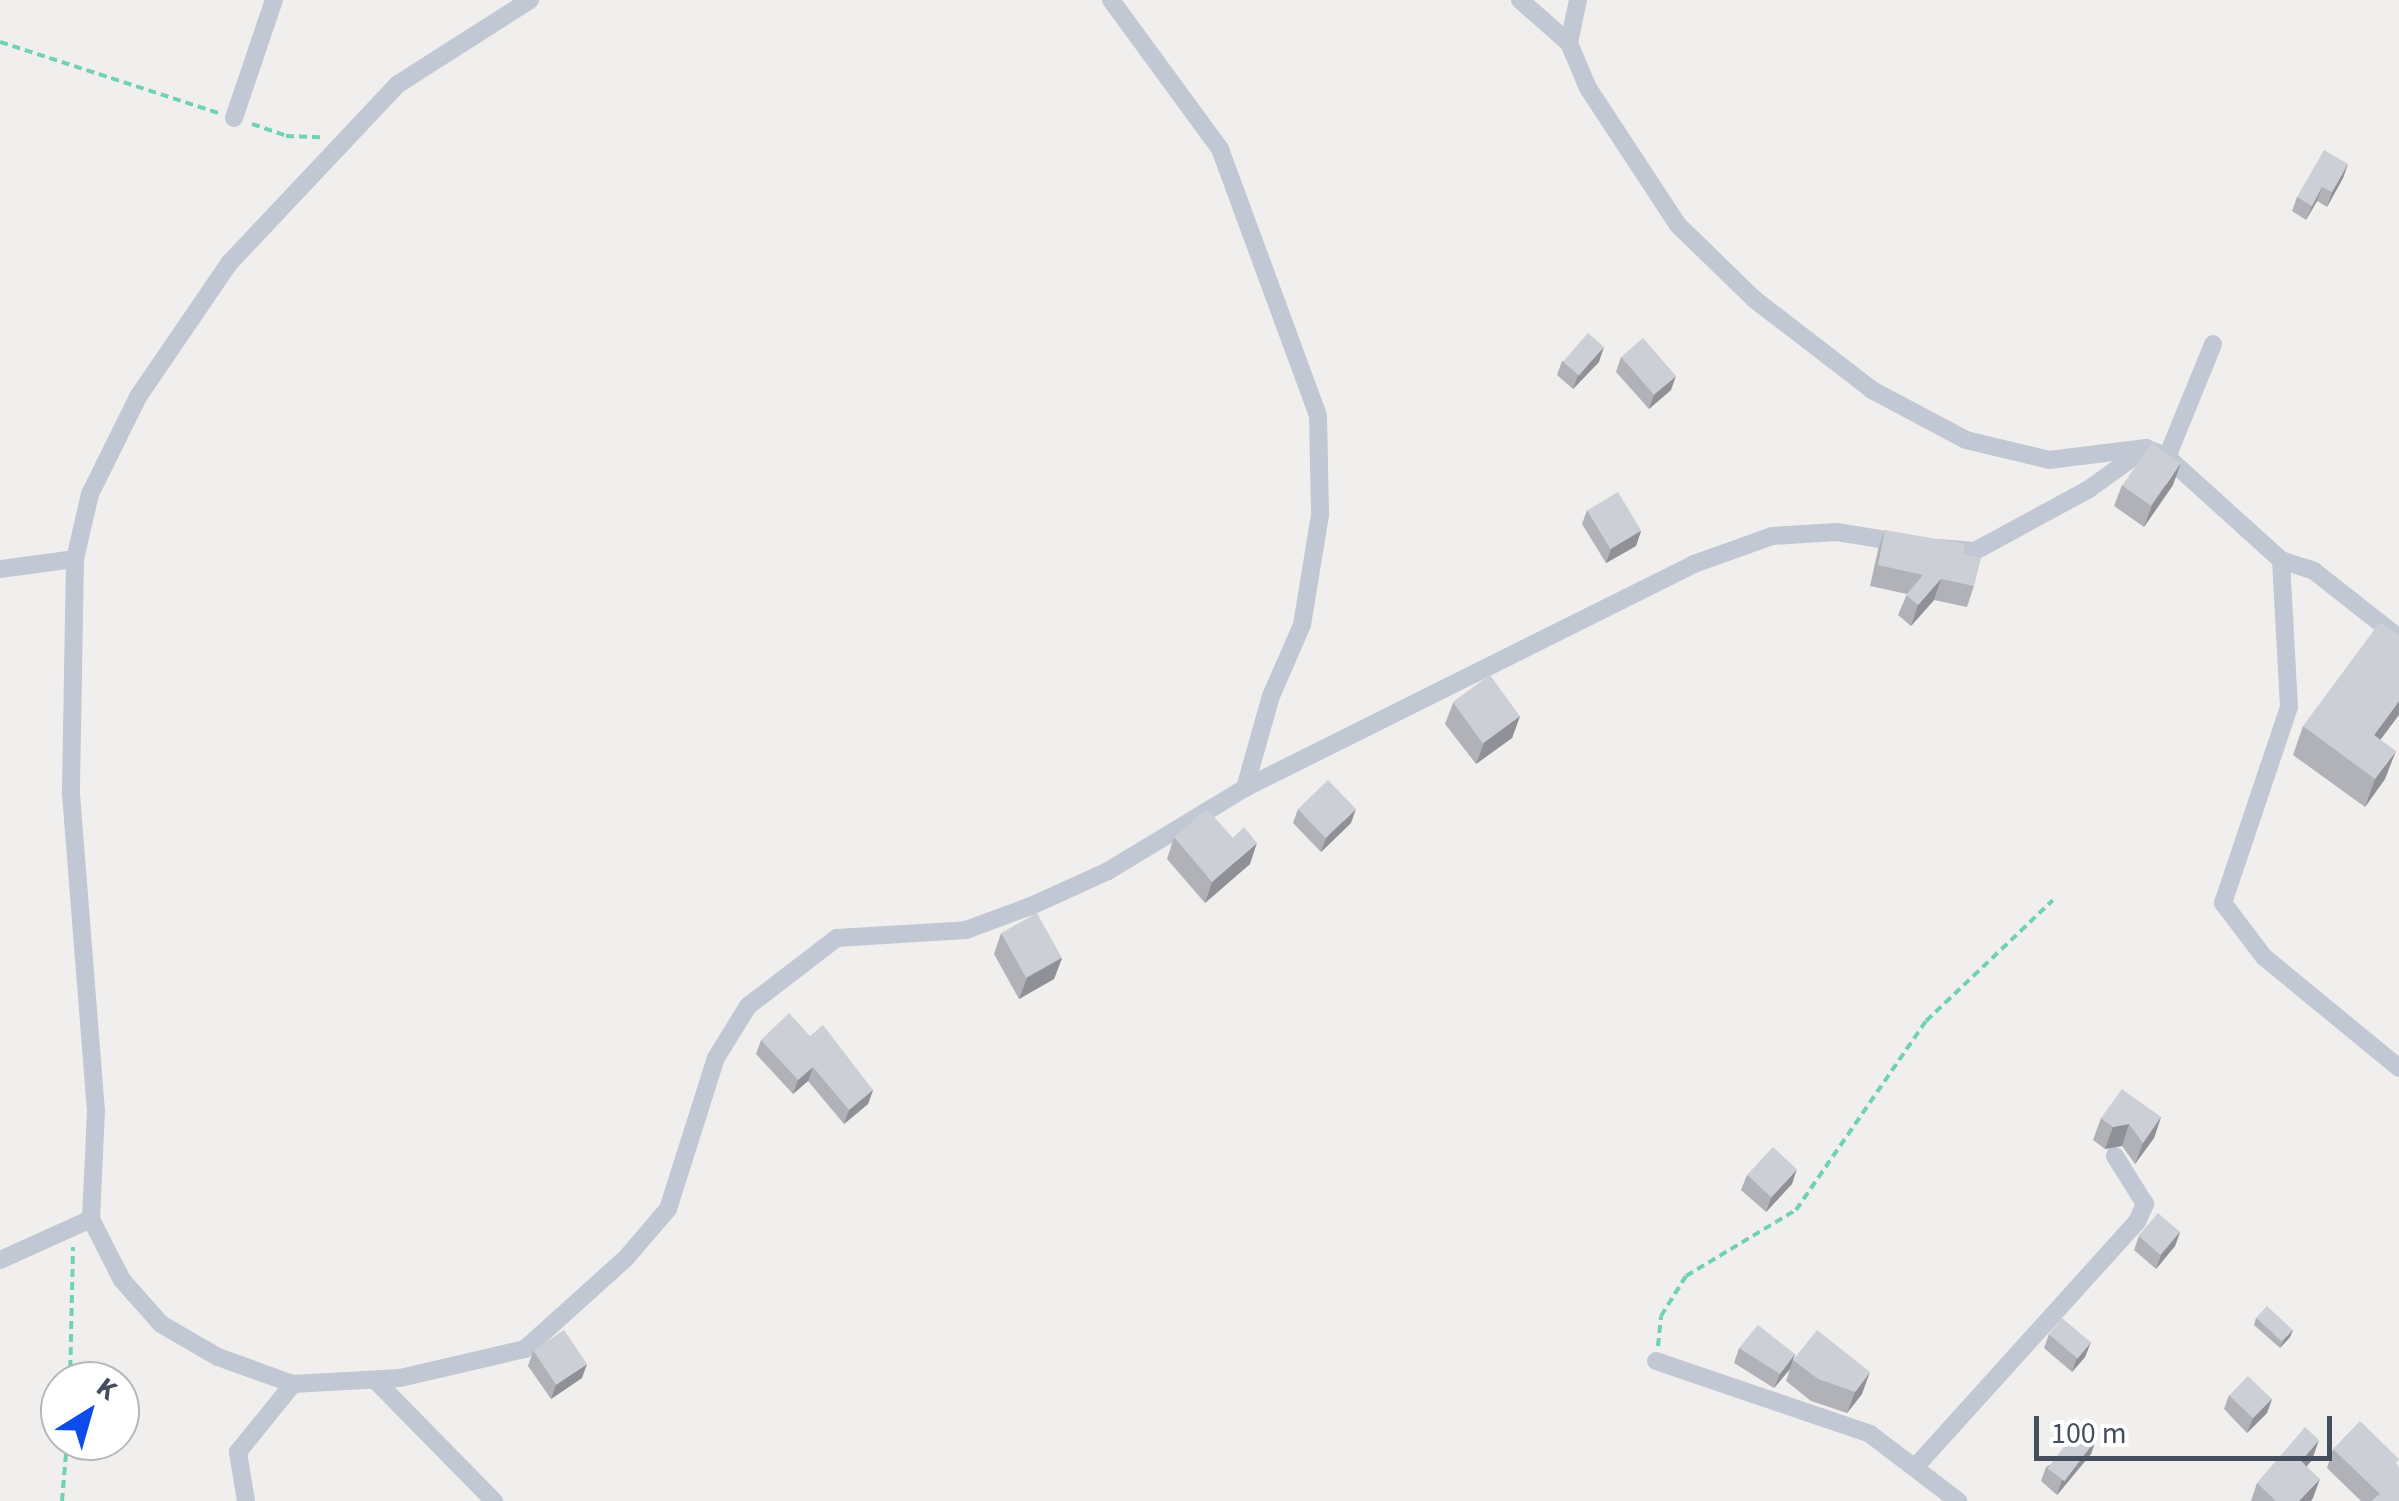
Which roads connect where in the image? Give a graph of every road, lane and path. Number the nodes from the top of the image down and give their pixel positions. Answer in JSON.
{"nodes":[{"id":1,"x":274,"y":0,"type":"edge"},
{"id":2,"x":530,"y":0,"type":"edge"},
{"id":3,"x":1112,"y":0,"type":"edge"},
{"id":4,"x":1520,"y":0,"type":"edge"},
{"id":5,"x":1578,"y":0,"type":"edge"},
{"id":6,"x":0,"y":42,"type":"edge"},
{"id":7,"x":1569,"y":43,"type":"junction"},
{"id":8,"x":234,"y":118,"type":"junction"},
{"id":9,"x":345,"y":135,"type":"junction"},
{"id":10,"x":2213,"y":344,"type":"dead end"},
{"id":11,"x":2146,"y":448,"type":"junction"},
{"id":12,"x":2167,"y":457,"type":"junction"},
{"id":13,"x":75,"y":559,"type":"junction"},
{"id":14,"x":2281,"y":560,"type":"junction"},
{"id":15,"x":0,"y":569,"type":"edge"},
{"id":16,"x":2399,"y":638,"type":"edge"},
{"id":17,"x":1245,"y":788,"type":"junction"},
{"id":18,"x":2052,"y":900,"type":"dead end"},
{"id":19,"x":2399,"y":1068,"type":"edge"},
{"id":20,"x":2116,"y":1156,"type":"dead end"},
{"id":21,"x":82,"y":1223,"type":"junction"},
{"id":22,"x":0,"y":1260,"type":"edge"},
{"id":23,"x":72,"y":1361,"type":"edge"},
{"id":24,"x":1656,"y":1361,"type":"joint"},
{"id":25,"x":375,"y":1380,"type":"junction"},
{"id":26,"x":294,"y":1384,"type":"junction"},
{"id":27,"x":65,"y":1461,"type":"edge"},
{"id":28,"x":1918,"y":1464,"type":"junction"},
{"id":29,"x":62,"y":1501,"type":"edge"},
{"id":30,"x":246,"y":1501,"type":"edge"},
{"id":31,"x":494,"y":1501,"type":"edge"},
{"id":32,"x":1958,"y":1501,"type":"edge"}],
"edges":[{"from":1,"to":8,"type":"street"},
{"from":2,"to":9,"type":"street"},
{"from":3,"to":17,"type":"street"},
{"from":4,"to":7,"type":"street"},
{"from":5,"to":7,"type":"street"},
{"from":6,"to":8,"type":"path"},
{"from":7,"to":11,"type":"street"},
{"from":8,"to":9,"type":"path"},
{"from":9,"to":13,"type":"street"},
{"from":10,"to":12,"type":"street"},
{"from":11,"to":12,"type":"street"},
{"from":11,"to":17,"type":"street"},
{"from":12,"to":14,"type":"street"},
{"from":13,"to":15,"type":"street"},
{"from":13,"to":21,"type":"street"},
{"from":14,"to":16,"type":"street"},
{"from":14,"to":19,"type":"street"},
{"from":17,"to":25,"type":"street"},
{"from":18,"to":24,"type":"path"},
{"from":20,"to":28,"type":"street"},
{"from":21,"to":22,"type":"street"},
{"from":21,"to":23,"type":"path"},
{"from":21,"to":26,"type":"street"},
{"from":24,"to":28,"type":"street"},
{"from":25,"to":26,"type":"street"},
{"from":25,"to":31,"type":"street"},
{"from":26,"to":30,"type":"street"},
{"from":27,"to":29,"type":"path"},
{"from":28,"to":32,"type":"street"}]}
